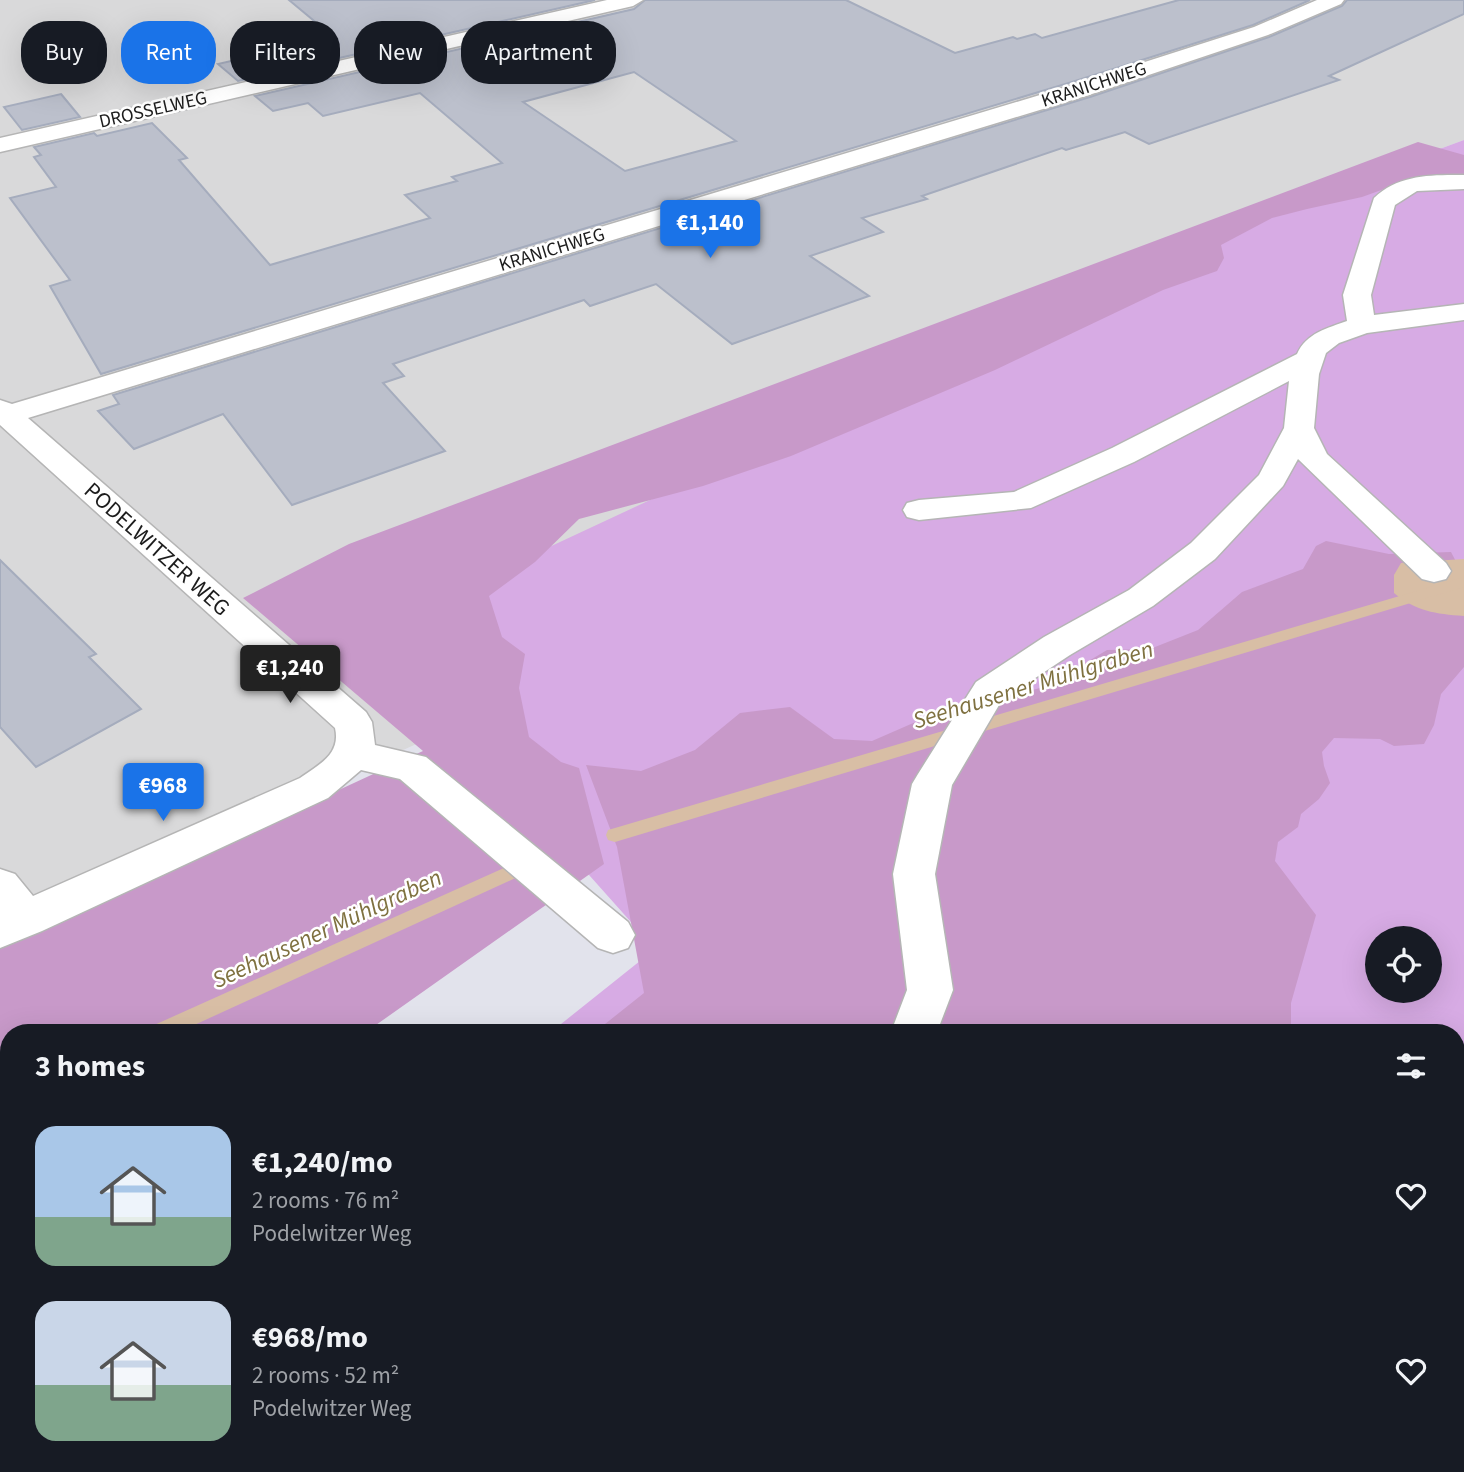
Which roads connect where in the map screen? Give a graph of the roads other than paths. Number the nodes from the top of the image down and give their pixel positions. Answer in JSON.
{"nodes":[{"id":1,"x":633,"y":0,"type":"edge"},
{"id":2,"x":1334,"y":0,"type":"edge"},
{"id":3,"x":0,"y":145,"type":"edge"},
{"id":4,"x":1464,"y":182,"type":"edge"},
{"id":5,"x":1464,"y":312,"type":"edge"},
{"id":6,"x":1362,"y":326,"type":"junction"},
{"id":7,"x":1309,"y":359,"type":"junction"},
{"id":8,"x":3,"y":412,"type":"edge"},
{"id":9,"x":1299,"y":428,"type":"junction"},
{"id":10,"x":919,"y":510,"type":"dead end"},
{"id":11,"x":1434,"y":571,"type":"dead end"},
{"id":12,"x":353,"y":754,"type":"junction"},
{"id":13,"x":0,"y":886,"type":"edge"},
{"id":14,"x":13,"y":924,"type":"edge"},
{"id":15,"x":612,"y":934,"type":"dead end"},
{"id":16,"x":917,"y":1024,"type":"edge"}],
"edges":[{"from":1,"to":3,"type":"street","name":"DROSSELWEG"},
{"from":2,"to":8,"type":"street","name":"KRANICHWEG"},
{"from":4,"to":6,"type":"street"},
{"from":5,"to":6,"type":"street"},
{"from":6,"to":7,"type":"street"},
{"from":7,"to":9,"type":"street"},
{"from":7,"to":10,"type":"street"},
{"from":8,"to":12,"type":"street","name":"PODELWITZER WEG"},
{"from":9,"to":11,"type":"street"},
{"from":9,"to":16,"type":"street"},
{"from":12,"to":14,"type":"street"},
{"from":12,"to":15,"type":"street"},
{"from":13,"to":14,"type":"street"}]}
